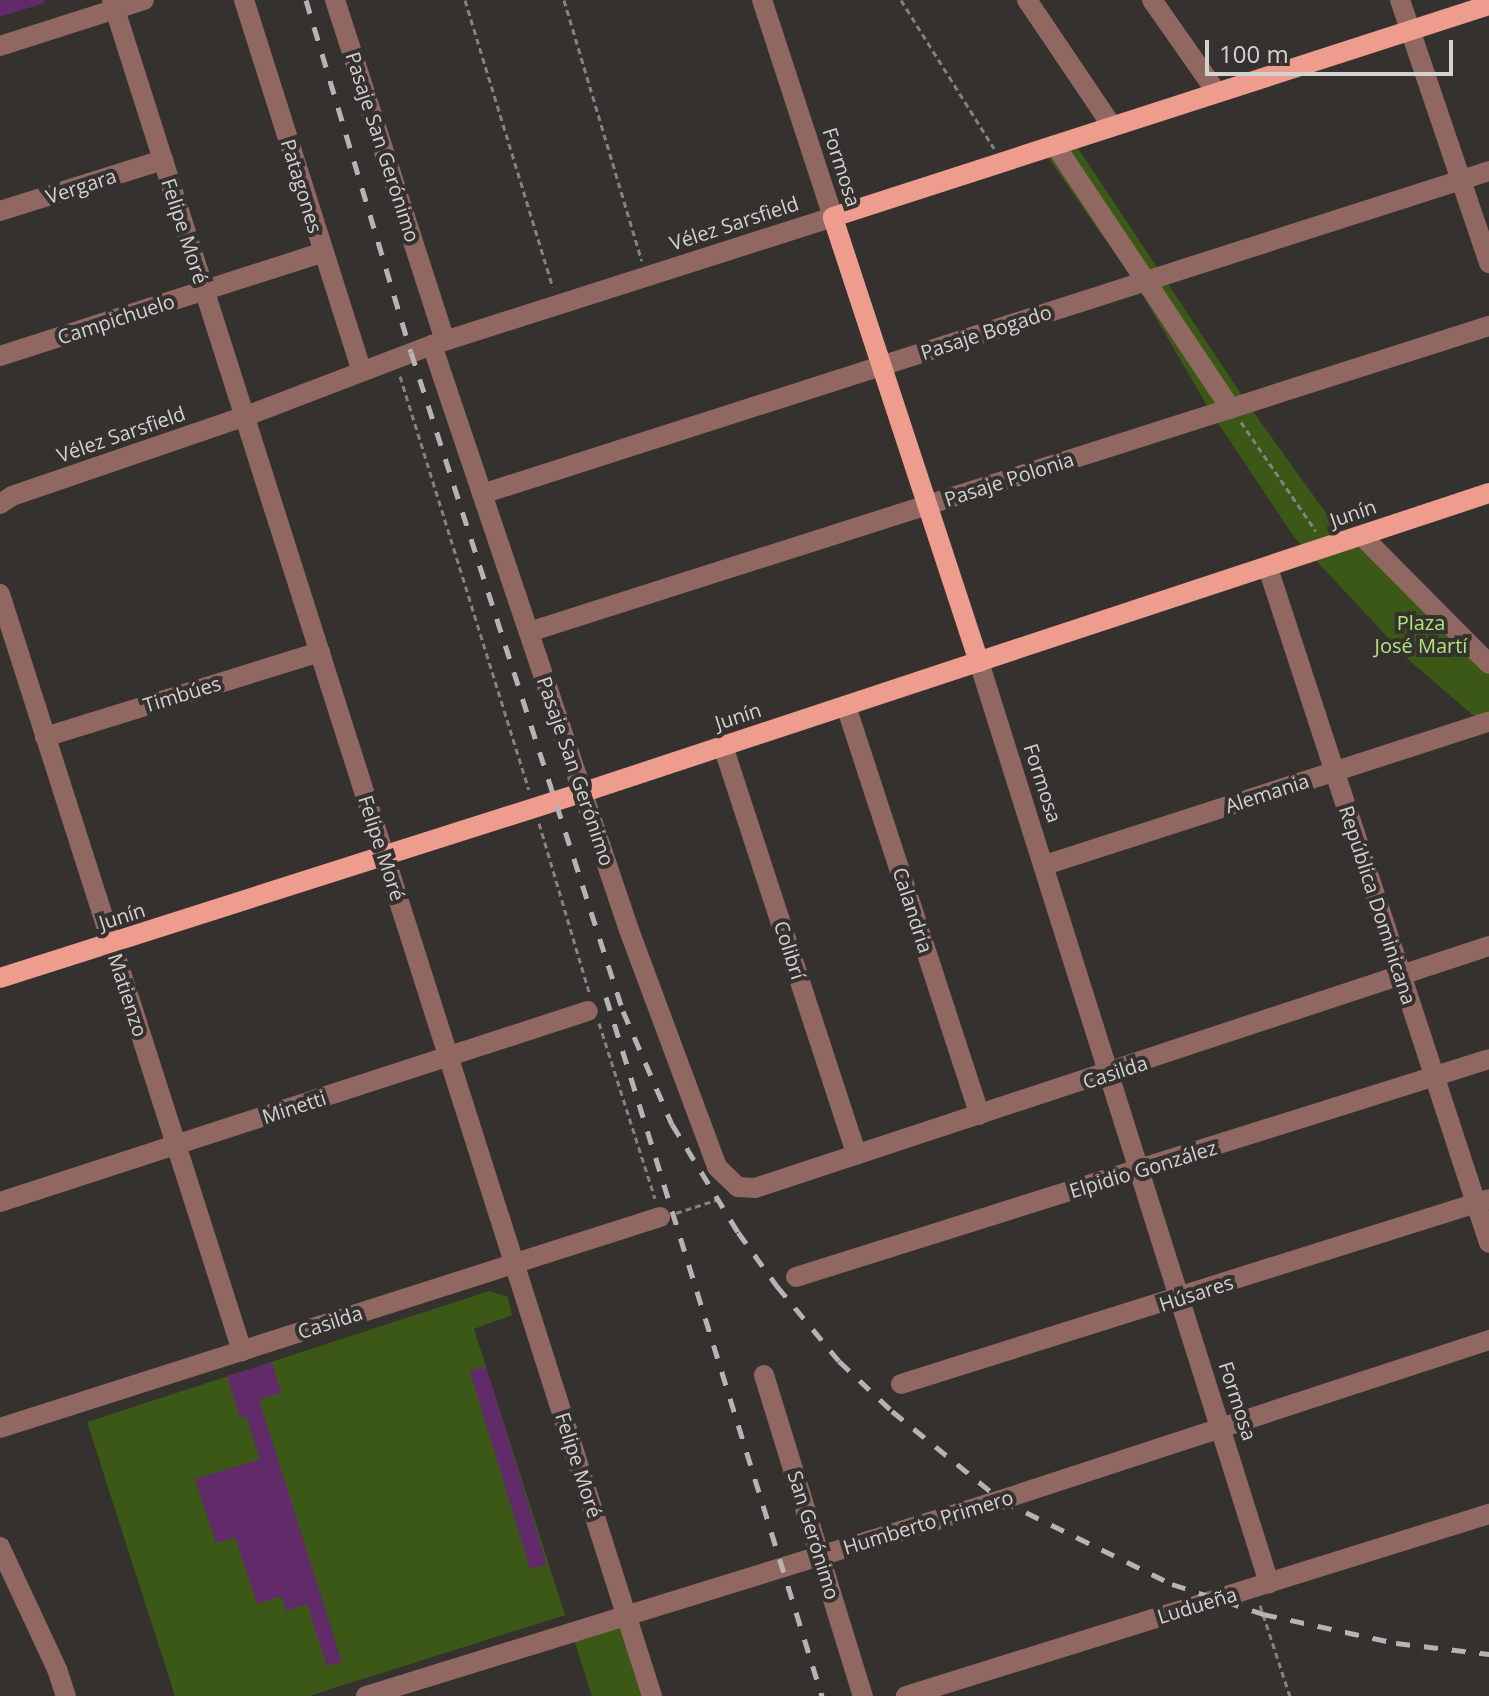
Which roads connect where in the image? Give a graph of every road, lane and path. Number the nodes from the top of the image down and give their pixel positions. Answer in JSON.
{"nodes":[{"id":1,"x":144,"y":0,"type":"edge"},
{"id":2,"x":244,"y":0,"type":"edge"},
{"id":3,"x":335,"y":0,"type":"edge"},
{"id":4,"x":465,"y":0,"type":"edge"},
{"id":5,"x":564,"y":0,"type":"edge"},
{"id":6,"x":762,"y":0,"type":"edge"},
{"id":7,"x":901,"y":0,"type":"edge"},
{"id":8,"x":1027,"y":0,"type":"edge"},
{"id":9,"x":1152,"y":0,"type":"edge"},
{"id":10,"x":1400,"y":0,"type":"edge"},
{"id":11,"x":113,"y":5,"type":"edge"},
{"id":12,"x":1489,"y":5,"type":"edge"},
{"id":13,"x":1410,"y":31,"type":"junction"},
{"id":14,"x":0,"y":46,"type":"edge"},
{"id":15,"x":1217,"y":93,"type":"junction"},
{"id":16,"x":1112,"y":126,"type":"junction"},
{"id":17,"x":1055,"y":145,"type":"junction"},
{"id":18,"x":163,"y":160,"type":"junction"},
{"id":19,"x":1001,"y":162,"type":"junction"},
{"id":20,"x":1489,"y":171,"type":"edge"},
{"id":21,"x":1461,"y":179,"type":"junction"},
{"id":22,"x":0,"y":211,"type":"edge"},
{"id":23,"x":833,"y":217,"type":"junction"},
{"id":24,"x":323,"y":252,"type":"junction"},
{"id":25,"x":1489,"y":263,"type":"edge"},
{"id":26,"x":647,"y":276,"type":"junction"},
{"id":27,"x":1148,"y":280,"type":"junction"},
{"id":28,"x":204,"y":291,"type":"junction"},
{"id":29,"x":559,"y":305,"type":"junction"},
{"id":30,"x":1489,"y":326,"type":"edge"},
{"id":31,"x":438,"y":343,"type":"junction"},
{"id":32,"x":0,"y":356,"type":"edge"},
{"id":33,"x":395,"y":359,"type":"junction"},
{"id":34,"x":882,"y":365,"type":"junction"},
{"id":35,"x":362,"y":371,"type":"junction"},
{"id":36,"x":1231,"y":409,"type":"junction"},
{"id":37,"x":246,"y":416,"type":"junction"},
{"id":38,"x":1489,"y":493,"type":"edge"},
{"id":39,"x":482,"y":494,"type":"junction"},
{"id":40,"x":0,"y":504,"type":"edge"},
{"id":41,"x":928,"y":505,"type":"junction"},
{"id":42,"x":1362,"y":536,"type":"junction"},
{"id":43,"x":1327,"y":547,"type":"junction"},
{"id":44,"x":1268,"y":568,"type":"junction"},
{"id":45,"x":0,"y":594,"type":"edge"},
{"id":46,"x":529,"y":632,"type":"junction"},
{"id":47,"x":320,"y":652,"type":"junction"},
{"id":48,"x":979,"y":662,"type":"junction"},
{"id":49,"x":1489,"y":664,"type":"edge"},
{"id":50,"x":846,"y":706,"type":"junction"},
{"id":51,"x":1489,"y":722,"type":"edge"},
{"id":52,"x":45,"y":737,"type":"junction"},
{"id":53,"x":723,"y":746,"type":"junction"},
{"id":54,"x":1334,"y":772,"type":"junction"},
{"id":55,"x":584,"y":792,"type":"junction"},
{"id":56,"x":534,"y":806,"type":"junction"},
{"id":57,"x":384,"y":854,"type":"junction"},
{"id":58,"x":1045,"y":865,"type":"junction"},
{"id":59,"x":112,"y":944,"type":"junction"},
{"id":60,"x":1489,"y":946,"type":"edge"},
{"id":61,"x":1401,"y":975,"type":"junction"},
{"id":62,"x":0,"y":978,"type":"edge"},
{"id":63,"x":591,"y":1008,"type":"junction"},
{"id":64,"x":449,"y":1057,"type":"junction"},
{"id":65,"x":1489,"y":1059,"type":"edge"},
{"id":66,"x":1108,"y":1074,"type":"junction"},
{"id":67,"x":1434,"y":1076,"type":"junction"},
{"id":68,"x":980,"y":1115,"type":"junction"},
{"id":69,"x":176,"y":1145,"type":"junction"},
{"id":70,"x":857,"y":1155,"type":"junction"},
{"id":71,"x":1141,"y":1170,"type":"junction"},
{"id":72,"x":738,"y":1187,"type":"junction"},
{"id":73,"x":1482,"y":1201,"type":"edge"},
{"id":74,"x":0,"y":1202,"type":"edge"},
{"id":75,"x":660,"y":1217,"type":"junction"},
{"id":76,"x":1489,"y":1243,"type":"edge"},
{"id":77,"x":514,"y":1263,"type":"junction"},
{"id":78,"x":796,"y":1277,"type":"dead end"},
{"id":79,"x":1180,"y":1299,"type":"junction"},
{"id":80,"x":1489,"y":1340,"type":"edge"},
{"id":81,"x":242,"y":1351,"type":"junction"},
{"id":82,"x":764,"y":1375,"type":"dead end"},
{"id":83,"x":901,"y":1384,"type":"dead end"},
{"id":84,"x":1222,"y":1427,"type":"junction"},
{"id":85,"x":0,"y":1428,"type":"edge"},
{"id":86,"x":1489,"y":1514,"type":"edge"},
{"id":87,"x":0,"y":1547,"type":"edge"},
{"id":88,"x":820,"y":1555,"type":"junction"},
{"id":89,"x":1262,"y":1585,"type":"junction"},
{"id":90,"x":626,"y":1614,"type":"junction"},
{"id":91,"x":66,"y":1696,"type":"edge"},
{"id":92,"x":366,"y":1696,"type":"edge"},
{"id":93,"x":652,"y":1696,"type":"edge"},
{"id":94,"x":863,"y":1696,"type":"edge"},
{"id":95,"x":906,"y":1696,"type":"edge"},
{"id":96,"x":1290,"y":1696,"type":"edge"}],
"edges":[{"from":1,"to":11,"type":"street"},
{"from":2,"to":24,"type":"street","name":"Patagones"},
{"from":3,"to":31,"type":"street","name":"Pasaje San Gerónimo"},
{"from":4,"to":29,"type":"path"},
{"from":5,"to":26,"type":"path"},
{"from":6,"to":23,"type":"street","name":"Formosa"},
{"from":7,"to":19,"type":"path"},
{"from":8,"to":16,"type":"street"},
{"from":9,"to":15,"type":"street"},
{"from":10,"to":13,"type":"street"},
{"from":11,"to":14,"type":"street"},
{"from":11,"to":18,"type":"street","name":"Felipe Moré"},
{"from":12,"to":13,"type":"main road","name":"Vélez Sarsfield"},
{"from":13,"to":15,"type":"main road","name":"Vélez Sarsfield"},
{"from":13,"to":21,"type":"street"},
{"from":15,"to":16,"type":"main road","name":"Vélez Sarsfield"},
{"from":16,"to":17,"type":"main road","name":"Vélez Sarsfield"},
{"from":17,"to":19,"type":"main road","name":"Vélez Sarsfield"},
{"from":17,"to":27,"type":"street"},
{"from":18,"to":22,"type":"street","name":"Vergara"},
{"from":18,"to":28,"type":"street","name":"Felipe Moré"},
{"from":19,"to":23,"type":"main road","name":"Vélez Sarsfield"},
{"from":20,"to":21,"type":"street","name":"Pasaje Bogado"},
{"from":21,"to":25,"type":"street"},
{"from":21,"to":27,"type":"street","name":"Pasaje Bogado"},
{"from":23,"to":26,"type":"street","name":"Vélez Sarsfield"},
{"from":23,"to":34,"type":"main road","name":"Formosa"},
{"from":24,"to":28,"type":"street","name":"Campichuelo"},
{"from":24,"to":35,"type":"street","name":"Patagones"},
{"from":26,"to":29,"type":"street","name":"Vélez Sarsfield"},
{"from":27,"to":34,"type":"street","name":"Pasaje Bogado"},
{"from":27,"to":36,"type":"street"},
{"from":28,"to":32,"type":"street","name":"Campichuelo"},
{"from":28,"to":37,"type":"street","name":"Felipe Moré"},
{"from":29,"to":31,"type":"street","name":"Vélez Sarsfield"},
{"from":30,"to":36,"type":"street","name":"Pasaje Polonia"},
{"from":31,"to":33,"type":"street","name":"Vélez Sarsfield"},
{"from":31,"to":39,"type":"street","name":"Pasaje San Gerónimo"},
{"from":33,"to":35,"type":"street","name":"Vélez Sarsfield"},
{"from":33,"to":56,"type":"path"},
{"from":34,"to":39,"type":"street","name":"Pasaje Bogado"},
{"from":34,"to":41,"type":"main road","name":"Formosa"},
{"from":35,"to":37,"type":"street","name":"Vélez Sarsfield"},
{"from":36,"to":41,"type":"street","name":"Pasaje Polonia"},
{"from":36,"to":43,"type":"path"},
{"from":37,"to":40,"type":"street","name":"Vélez Sarsfield"},
{"from":37,"to":47,"type":"street","name":"Felipe Moré"},
{"from":38,"to":42,"type":"main road","name":"Junín"},
{"from":39,"to":46,"type":"street","name":"Pasaje San Gerónimo"},
{"from":41,"to":46,"type":"street","name":"Pasaje Polonia"},
{"from":41,"to":48,"type":"main road","name":"Formosa"},
{"from":42,"to":43,"type":"main road","name":"Junín"},
{"from":42,"to":49,"type":"street"},
{"from":43,"to":44,"type":"main road","name":"Junín"},
{"from":44,"to":48,"type":"main road","name":"Junín"},
{"from":44,"to":54,"type":"street","name":"República Dominicana"},
{"from":45,"to":52,"type":"street","name":"Matienzo"},
{"from":46,"to":55,"type":"street","name":"Pasaje San Gerónimo"},
{"from":47,"to":52,"type":"street","name":"Timbúes"},
{"from":47,"to":57,"type":"street","name":"Felipe Moré"},
{"from":48,"to":50,"type":"main road","name":"Junín"},
{"from":48,"to":58,"type":"street","name":"Formosa"},
{"from":50,"to":53,"type":"main road","name":"Junín"},
{"from":50,"to":68,"type":"street","name":"Calandria"},
{"from":51,"to":54,"type":"street","name":"Alemania"},
{"from":52,"to":59,"type":"street","name":"Matienzo"},
{"from":53,"to":55,"type":"main road","name":"Junín"},
{"from":53,"to":70,"type":"street","name":"Colibrí"},
{"from":54,"to":58,"type":"street","name":"Alemania"},
{"from":54,"to":61,"type":"street","name":"República Dominicana"},
{"from":55,"to":56,"type":"main road","name":"Junín"},
{"from":55,"to":72,"type":"street","name":"Pasaje San Gerónimo"},
{"from":56,"to":57,"type":"main road","name":"Junín"},
{"from":56,"to":63,"type":"path"},
{"from":57,"to":59,"type":"main road","name":"Junín"},
{"from":57,"to":64,"type":"street","name":"Felipe Moré"},
{"from":58,"to":66,"type":"street","name":"Formosa"},
{"from":59,"to":62,"type":"main road","name":"Junín"},
{"from":59,"to":69,"type":"street","name":"Matienzo"},
{"from":60,"to":61,"type":"street","name":"Casilda"},
{"from":61,"to":66,"type":"street","name":"Casilda"},
{"from":61,"to":67,"type":"street","name":"República Dominicana"},
{"from":63,"to":64,"type":"street","name":"Minetti"},
{"from":63,"to":75,"type":"path"},
{"from":64,"to":69,"type":"street","name":"Minetti"},
{"from":64,"to":77,"type":"street","name":"Felipe Moré"},
{"from":65,"to":67,"type":"street","name":"Elpidio González"},
{"from":66,"to":68,"type":"street","name":"Casilda"},
{"from":66,"to":71,"type":"street","name":"Formosa"},
{"from":67,"to":71,"type":"street","name":"Elpidio González"},
{"from":67,"to":73,"type":"street","name":"República Dominicana"},
{"from":68,"to":70,"type":"street","name":"Casilda"},
{"from":69,"to":74,"type":"street","name":"Minetti"},
{"from":69,"to":81,"type":"street","name":"Matienzo"},
{"from":70,"to":72,"type":"street","name":"Casilda"},
{"from":71,"to":78,"type":"street","name":"Elpidio González"},
{"from":71,"to":79,"type":"street","name":"Formosa"},
{"from":72,"to":75,"type":"path"},
{"from":73,"to":76,"type":"street","name":"República Dominicana"},
{"from":73,"to":79,"type":"street","name":"Húsares"},
{"from":75,"to":77,"type":"street","name":"Casilda"},
{"from":77,"to":81,"type":"street","name":"Casilda"},
{"from":77,"to":90,"type":"street","name":"Felipe Moré"},
{"from":79,"to":83,"type":"street","name":"Húsares"},
{"from":79,"to":84,"type":"street","name":"Formosa"},
{"from":80,"to":84,"type":"street","name":"Humberto Primero"},
{"from":81,"to":85,"type":"street","name":"Casilda"},
{"from":82,"to":88,"type":"street","name":"San Gerónimo"},
{"from":84,"to":88,"type":"street","name":"Humberto Primero"},
{"from":84,"to":89,"type":"street","name":"Formosa"},
{"from":86,"to":89,"type":"street","name":"Ludueña"},
{"from":87,"to":91,"type":"street"},
{"from":88,"to":90,"type":"street","name":"Humberto Primero"},
{"from":88,"to":94,"type":"street","name":"San Gerónimo"},
{"from":89,"to":95,"type":"street","name":"Ludueña"},
{"from":89,"to":96,"type":"path"},
{"from":90,"to":92,"type":"street","name":"Humberto Primero"},
{"from":90,"to":93,"type":"street","name":"Felipe Moré"}]}
